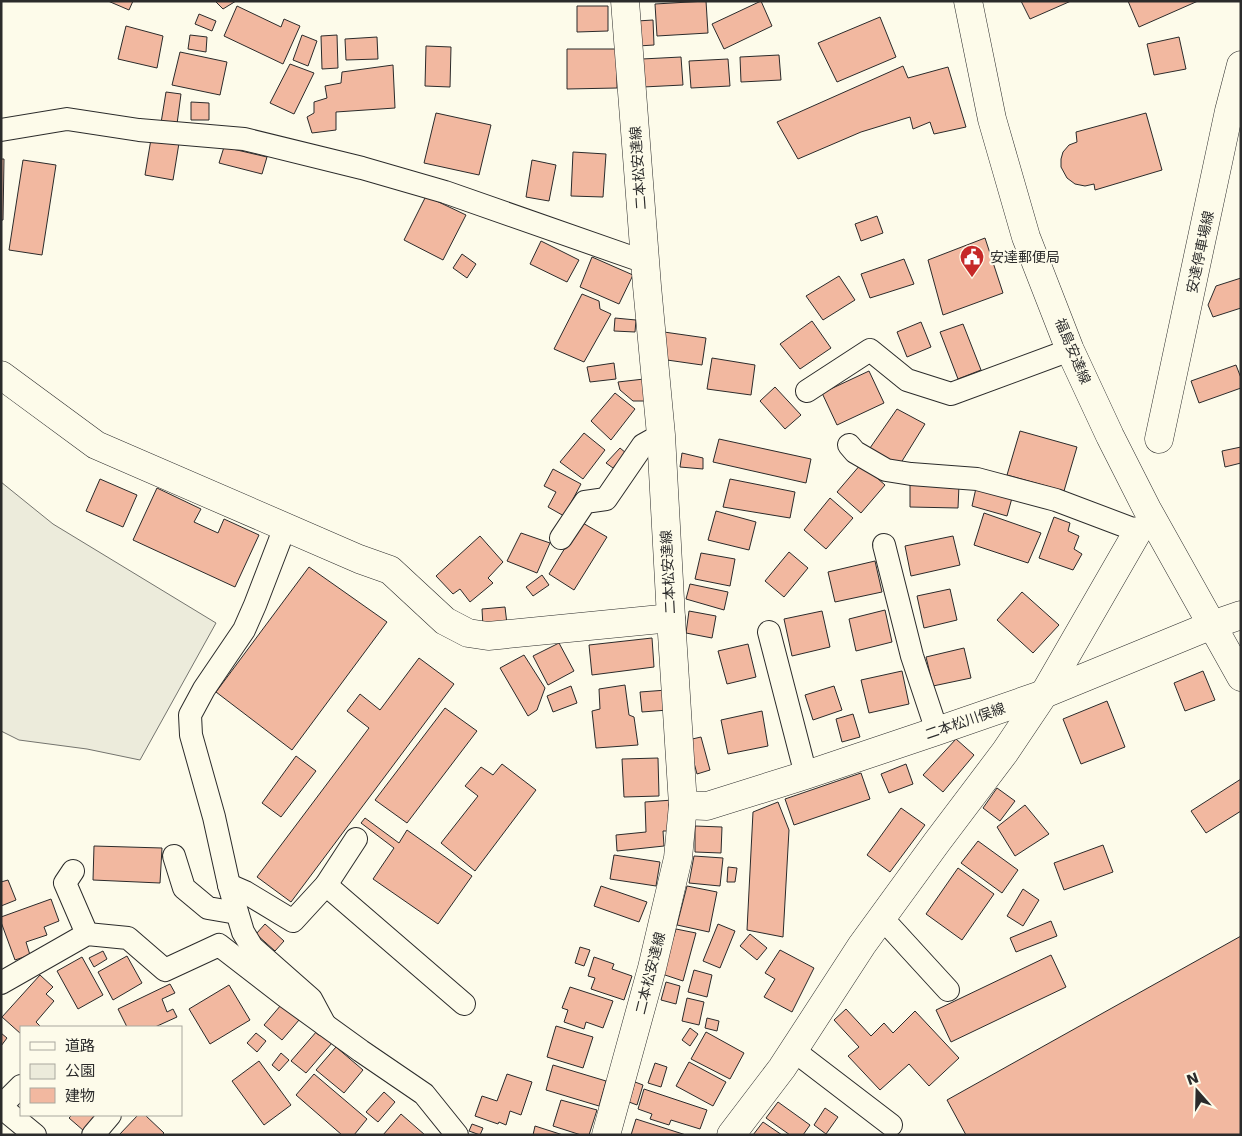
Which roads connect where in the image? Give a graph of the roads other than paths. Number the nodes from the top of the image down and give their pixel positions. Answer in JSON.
{"nodes":[{"id":1,"x":625,"y":1,"type":"edge"},
{"id":2,"x":968,"y":1,"type":"edge"},
{"id":3,"x":1241,"y":65,"type":"edge"},
{"id":4,"x":1235,"y":114,"type":"edge"},
{"id":5,"x":1,"y":130,"type":"edge"},
{"id":6,"x":645,"y":262,"type":"junction"},
{"id":7,"x":1070,"y":350,"type":"junction"},
{"id":8,"x":1,"y":375,"type":"edge"},
{"id":9,"x":807,"y":391,"type":"dead end"},
{"id":10,"x":661,"y":435,"type":"junction"},
{"id":11,"x":1159,"y":438,"type":"dead end"},
{"id":12,"x":850,"y":445,"type":"dead end"},
{"id":13,"x":284,"y":527,"type":"junction"},
{"id":14,"x":1138,"y":531,"type":"joint"},
{"id":15,"x":561,"y":538,"type":"dead end"},
{"id":16,"x":884,"y":545,"type":"dead end"},
{"id":17,"x":1241,"y":614,"type":"edge"},
{"id":18,"x":671,"y":618,"type":"junction"},
{"id":19,"x":1212,"y":625,"type":"junction"},
{"id":20,"x":769,"y":632,"type":"dead end"},
{"id":21,"x":1241,"y":677,"type":"edge"},
{"id":22,"x":1044,"y":694,"type":"junction"},
{"id":23,"x":938,"y":731,"type":"junction"},
{"id":24,"x":806,"y":775,"type":"junction"},
{"id":25,"x":683,"y":805,"type":"junction"},
{"id":26,"x":356,"y":839,"type":"dead end"},
{"id":27,"x":174,"y":856,"type":"dead end"},
{"id":28,"x":72,"y":871,"type":"dead end"},
{"id":29,"x":229,"y":885,"type":"junction"},
{"id":30,"x":326,"y":885,"type":"junction"},
{"id":31,"x":237,"y":913,"type":"junction"},
{"id":32,"x":882,"y":918,"type":"junction"},
{"id":33,"x":87,"y":934,"type":"junction"},
{"id":34,"x":1,"y":983,"type":"edge"},
{"id":35,"x":948,"y":990,"type":"dead end"},
{"id":36,"x":464,"y":1004,"type":"dead end"},
{"id":37,"x":325,"y":1025,"type":"junction"},
{"id":38,"x":793,"y":1050,"type":"junction"},
{"id":39,"x":20,"y":1087,"type":"edge"},
{"id":40,"x":1,"y":1107,"type":"edge"},
{"id":41,"x":109,"y":1116,"type":"edge"},
{"id":42,"x":891,"y":1125,"type":"dead end"},
{"id":43,"x":35,"y":1135,"type":"edge"},
{"id":44,"x":93,"y":1135,"type":"edge"},
{"id":45,"x":457,"y":1135,"type":"edge"},
{"id":46,"x":606,"y":1135,"type":"edge"},
{"id":47,"x":731,"y":1135,"type":"edge"}],
"edges":[{"from":1,"to":6,"type":"main road","name":"二本松安達線"},
{"from":2,"to":7,"type":"main road","name":"福島安達線"},
{"from":3,"to":4,"type":"main road","name":"安達停車場線"},
{"from":4,"to":11,"type":"main road","name":"安達停車場線"},
{"from":5,"to":6,"type":"street"},
{"from":6,"to":10,"type":"main road","name":"二本松安達線"},
{"from":7,"to":9,"type":"street"},
{"from":7,"to":19,"type":"main road","name":"福島安達線"},
{"from":8,"to":13,"type":"main road"},
{"from":10,"to":15,"type":"street"},
{"from":10,"to":18,"type":"main road","name":"二本松安達線"},
{"from":12,"to":14,"type":"street"},
{"from":13,"to":18,"type":"main road"},
{"from":13,"to":29,"type":"street"},
{"from":14,"to":22,"type":"main road"},
{"from":16,"to":23,"type":"street"},
{"from":17,"to":19,"type":"main road","name":"二本松川俣線"},
{"from":18,"to":25,"type":"main road","name":"二本松安達線"},
{"from":19,"to":21,"type":"main road","name":"福島安達線"},
{"from":19,"to":22,"type":"main road","name":"二本松川俣線"},
{"from":20,"to":24,"type":"street"},
{"from":22,"to":23,"type":"main road","name":"二本松川俣線"},
{"from":22,"to":32,"type":"main road"},
{"from":23,"to":24,"type":"main road","name":"二本松川俣線"},
{"from":24,"to":25,"type":"main road","name":"二本松川俣線"},
{"from":25,"to":46,"type":"main road","name":"二本松安達線"},
{"from":26,"to":30,"type":"street"},
{"from":27,"to":31,"type":"street"},
{"from":28,"to":33,"type":"street"},
{"from":29,"to":30,"type":"street"},
{"from":29,"to":31,"type":"street"},
{"from":30,"to":36,"type":"street"},
{"from":31,"to":37,"type":"street"},
{"from":32,"to":35,"type":"street"},
{"from":32,"to":38,"type":"main road"},
{"from":33,"to":34,"type":"street"},
{"from":33,"to":37,"type":"street"},
{"from":37,"to":45,"type":"street"},
{"from":38,"to":42,"type":"street"},
{"from":38,"to":47,"type":"main road"},
{"from":39,"to":40,"type":"street"},
{"from":40,"to":43,"type":"street"},
{"from":41,"to":44,"type":"street"}]}
